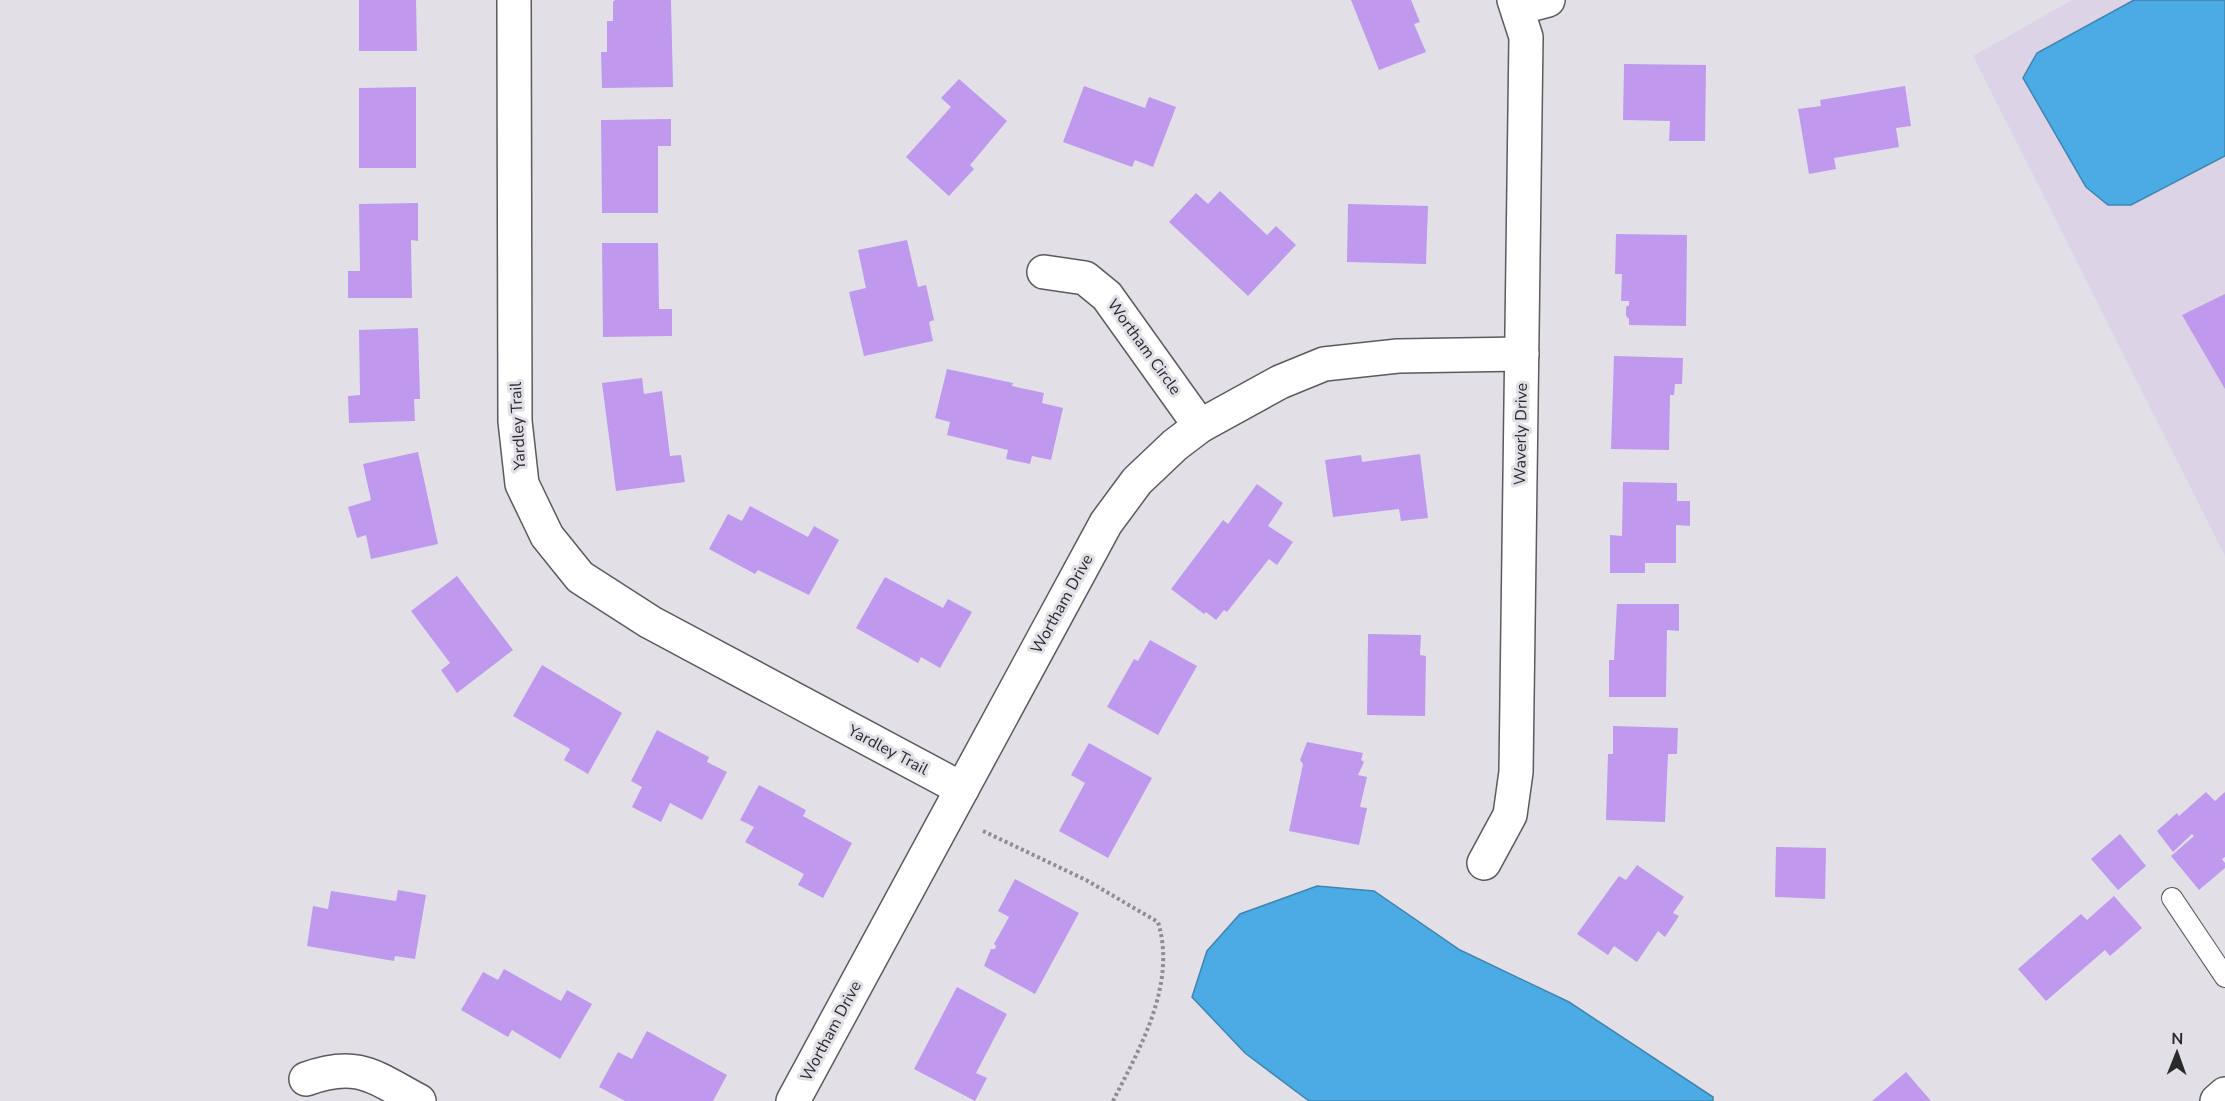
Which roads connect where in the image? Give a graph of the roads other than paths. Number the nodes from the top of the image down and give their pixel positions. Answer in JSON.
{"nodes":[{"id":1,"x":514,"y":0,"type":"edge"},
{"id":2,"x":1527,"y":3,"type":"edge"},
{"id":3,"x":1044,"y":272,"type":"dead end"},
{"id":4,"x":1522,"y":354,"type":"junction"},
{"id":5,"x":1200,"y":426,"type":"junction"},
{"id":6,"x":962,"y":789,"type":"junction"},
{"id":7,"x":1484,"y":862,"type":"dead end"},
{"id":8,"x":2172,"y":898,"type":"dead end"},
{"id":9,"x":2225,"y":977,"type":"edge"},
{"id":10,"x":306,"y":1079,"type":"dead end"},
{"id":11,"x":2225,"y":1094,"type":"edge"},
{"id":12,"x":419,"y":1101,"type":"edge"},
{"id":13,"x":793,"y":1101,"type":"edge"},
{"id":14,"x":2217,"y":1101,"type":"edge"}],
"edges":[{"from":1,"to":6,"type":"street","name":"Yardley Trail"},
{"from":2,"to":4,"type":"street","name":"Waverly Drive"},
{"from":3,"to":5,"type":"street","name":"Wortham Circle"},
{"from":4,"to":5,"type":"street","name":"Wortham Drive"},
{"from":4,"to":7,"type":"street","name":"Waverly Drive"},
{"from":5,"to":6,"type":"street","name":"Wortham Drive"},
{"from":6,"to":13,"type":"street","name":"Wortham Drive"},
{"from":8,"to":9,"type":"lane"},
{"from":10,"to":12,"type":"street"},
{"from":11,"to":14,"type":"street"}]}
